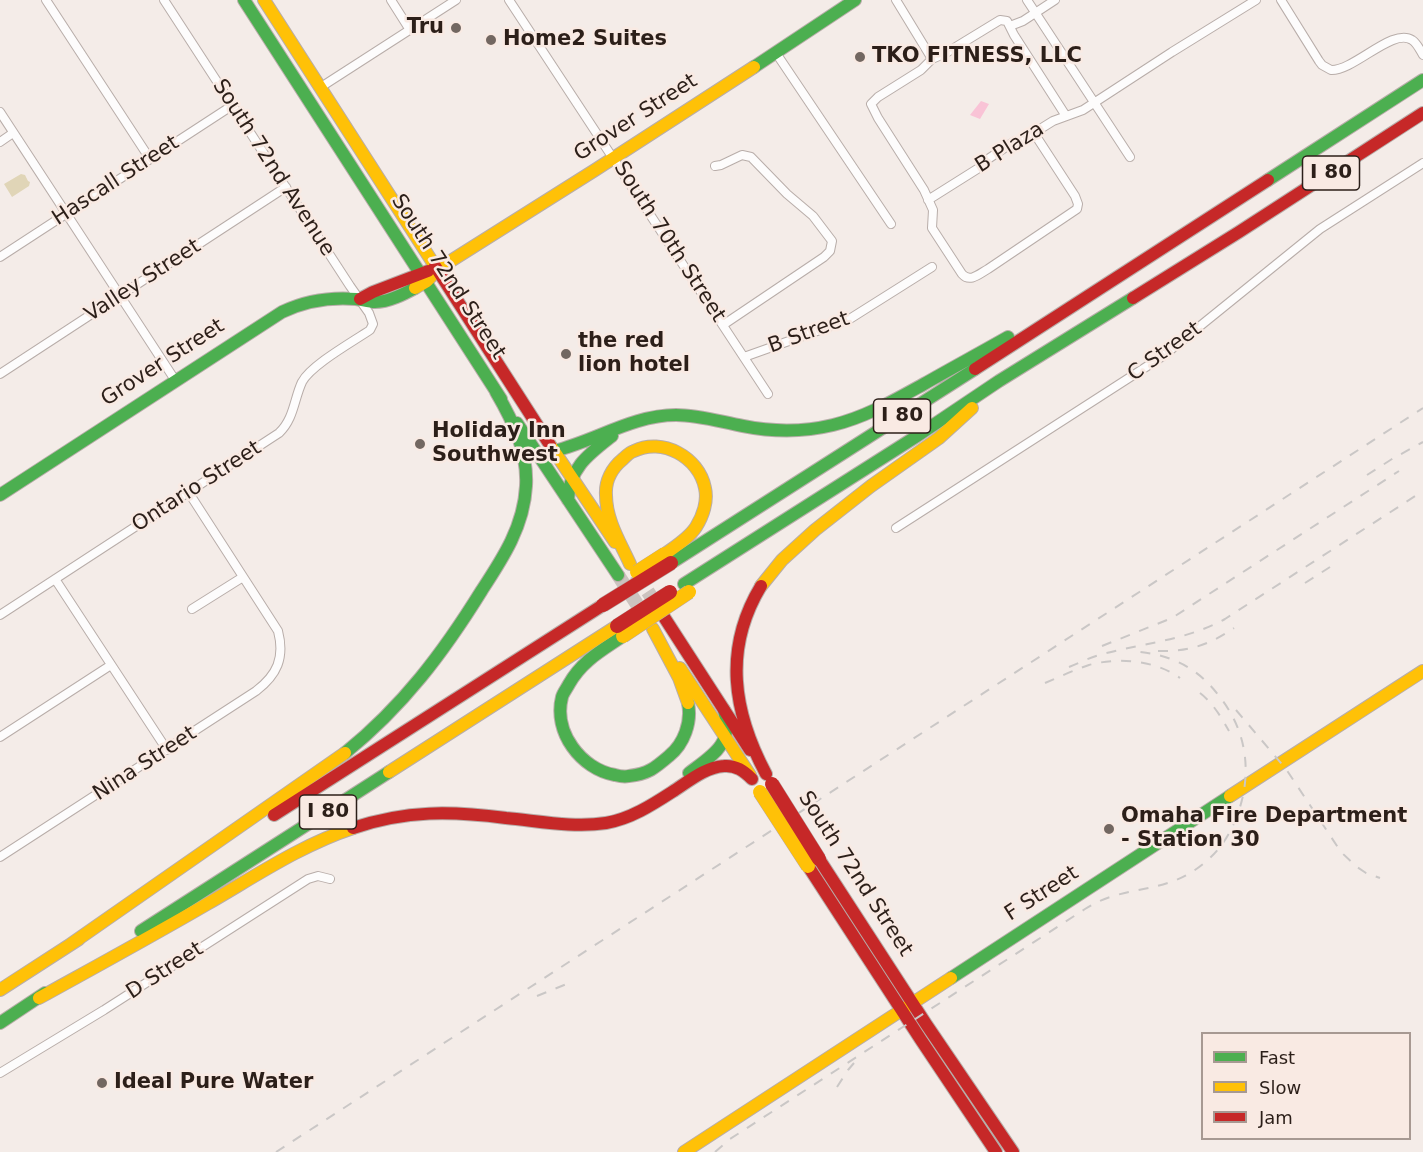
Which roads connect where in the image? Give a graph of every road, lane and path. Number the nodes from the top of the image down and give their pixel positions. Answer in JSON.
{"nodes":[{"id":1,"x":46,"y":0,"type":"edge"},
{"id":2,"x":164,"y":0,"type":"edge"},
{"id":3,"x":244,"y":0,"type":"edge"},
{"id":4,"x":264,"y":0,"type":"edge"},
{"id":5,"x":391,"y":0,"type":"edge"},
{"id":6,"x":456,"y":0,"type":"edge"},
{"id":7,"x":509,"y":0,"type":"edge"},
{"id":8,"x":855,"y":0,"type":"edge"},
{"id":9,"x":896,"y":0,"type":"edge"},
{"id":10,"x":1027,"y":0,"type":"edge"},
{"id":11,"x":1055,"y":0,"type":"edge"},
{"id":12,"x":1257,"y":0,"type":"edge"},
{"id":13,"x":1281,"y":0,"type":"edge"},
{"id":14,"x":1035,"y":13,"type":"junction"},
{"id":15,"x":1010,"y":26,"type":"junction"},
{"id":16,"x":410,"y":30,"type":"junction"},
{"id":17,"x":776,"y":53,"type":"junction"},
{"id":18,"x":1423,"y":55,"type":"edge"},
{"id":19,"x":932,"y":59,"type":"junction"},
{"id":20,"x":1423,"y":80,"type":"edge"},
{"id":21,"x":298,"y":84,"type":"junction"},
{"id":22,"x":321,"y":87,"type":"junction"},
{"id":23,"x":1094,"y":103,"type":"junction"},
{"id":24,"x":233,"y":105,"type":"junction"},
{"id":25,"x":0,"y":112,"type":"edge"},
{"id":26,"x":1423,"y":113,"type":"edge"},
{"id":27,"x":1066,"y":116,"type":"junction"},
{"id":28,"x":14,"y":133,"type":"junction"},
{"id":29,"x":1034,"y":133,"type":"junction"},
{"id":30,"x":0,"y":142,"type":"edge"},
{"id":31,"x":1130,"y":157,"type":"dead end"},
{"id":32,"x":613,"y":158,"type":"junction"},
{"id":33,"x":150,"y":159,"type":"junction"},
{"id":34,"x":1423,"y":163,"type":"edge"},
{"id":35,"x":715,"y":166,"type":"dead end"},
{"id":36,"x":286,"y":188,"type":"junction"},
{"id":37,"x":928,"y":200,"type":"junction"},
{"id":38,"x":66,"y":214,"type":"junction"},
{"id":39,"x":891,"y":224,"type":"dead end"},
{"id":40,"x":0,"y":257,"type":"edge"},
{"id":41,"x":932,"y":267,"type":"dead end"},
{"id":42,"x":1133,"y":268,"type":"junction"},
{"id":43,"x":438,"y":269,"type":"junction"},
{"id":44,"x":424,"y":277,"type":"junction"},
{"id":45,"x":120,"y":296,"type":"junction"},
{"id":46,"x":360,"y":299,"type":"junction"},
{"id":47,"x":723,"y":325,"type":"junction"},
{"id":48,"x":364,"y":334,"type":"joint"},
{"id":49,"x":744,"y":357,"type":"junction"},
{"id":50,"x":0,"y":375,"type":"edge"},
{"id":51,"x":176,"y":380,"type":"junction"},
{"id":52,"x":999,"y":381,"type":"junction"},
{"id":53,"x":496,"y":392,"type":"junction"},
{"id":54,"x":768,"y":394,"type":"dead end"},
{"id":55,"x":630,"y":424,"type":"junction"},
{"id":56,"x":554,"y":451,"type":"junction"},
{"id":57,"x":571,"y":477,"type":"junction"},
{"id":58,"x":189,"y":493,"type":"junction"},
{"id":59,"x":0,"y":495,"type":"edge"},
{"id":60,"x":568,"y":500,"type":"junction"},
{"id":61,"x":896,"y":528,"type":"dead end"},
{"id":62,"x":668,"y":559,"type":"junction"},
{"id":63,"x":618,"y":575,"type":"tunnel mouth"},
{"id":64,"x":243,"y":577,"type":"junction"},
{"id":65,"x":55,"y":579,"type":"junction"},
{"id":66,"x":192,"y":609,"type":"dead end"},
{"id":67,"x":0,"y":615,"type":"edge"},
{"id":68,"x":664,"y":617,"type":"tunnel mouth"},
{"id":69,"x":620,"y":631,"type":"junction"},
{"id":70,"x":111,"y":665,"type":"junction"},
{"id":71,"x":1423,"y":671,"type":"edge"},
{"id":72,"x":724,"y":710,"type":"junction"},
{"id":73,"x":0,"y":737,"type":"edge"},
{"id":74,"x":726,"y":738,"type":"junction"},
{"id":75,"x":167,"y":750,"type":"junction"},
{"id":76,"x":763,"y":782,"type":"junction"},
{"id":77,"x":625,"y":818,"type":"junction"},
{"id":78,"x":0,"y":858,"type":"edge"},
{"id":79,"x":330,"y":879,"type":"dead end"},
{"id":80,"x":71,"y":944,"type":"junction"},
{"id":81,"x":0,"y":990,"type":"edge"},
{"id":82,"x":39,"y":998,"type":"junction"},
{"id":83,"x":907,"y":1007,"type":"junction"},
{"id":84,"x":0,"y":1023,"type":"edge"},
{"id":85,"x":0,"y":1074,"type":"edge"},
{"id":86,"x":684,"y":1152,"type":"edge"},
{"id":87,"x":996,"y":1152,"type":"edge"},
{"id":88,"x":1013,"y":1152,"type":"edge"}],
"edges":[{"from":1,"to":33,"type":"street"},
{"from":2,"to":24,"type":"street","name":"South 72nd Avenue"},
{"from":3,"to":21,"type":"main road","name":"South 72nd Street"},
{"from":4,"to":22,"type":"main road","name":"South 72nd Street"},
{"from":5,"to":16,"type":"street"},
{"from":6,"to":16,"type":"street"},
{"from":7,"to":32,"type":"street","name":"South 70th Street"},
{"from":8,"to":17,"type":"main road","name":"Grover Street"},
{"from":9,"to":19,"type":"street"},
{"from":10,"to":14,"type":"street"},
{"from":11,"to":14,"type":"street"},
{"from":12,"to":23,"type":"street"},
{"from":13,"to":18,"type":"street"},
{"from":14,"to":15,"type":"street"},
{"from":14,"to":23,"type":"street"},
{"from":15,"to":19,"type":"street"},
{"from":15,"to":27,"type":"street"},
{"from":16,"to":22,"type":"street"},
{"from":17,"to":32,"type":"main road","name":"Grover Street"},
{"from":17,"to":39,"type":"street"},
{"from":19,"to":37,"type":"street"},
{"from":20,"to":42,"type":"main road","number":"I 80"},
{"from":21,"to":22,"type":"main road"},
{"from":21,"to":44,"type":"main road","name":"South 72nd Street"},
{"from":22,"to":43,"type":"main road","name":"South 72nd Street"},
{"from":23,"to":27,"type":"street","name":"B Plaza"},
{"from":23,"to":31,"type":"street"},
{"from":24,"to":33,"type":"street","name":"Hascall Street"},
{"from":24,"to":36,"type":"street","name":"South 72nd Avenue"},
{"from":25,"to":28,"type":"street"},
{"from":26,"to":52,"type":"main road","number":"I 80"},
{"from":27,"to":29,"type":"street","name":"B Plaza"},
{"from":28,"to":30,"type":"street"},
{"from":28,"to":38,"type":"street"},
{"from":29,"to":37,"type":"street","name":"B Plaza"},
{"from":29,"to":37,"type":"street"},
{"from":32,"to":43,"type":"main road","name":"Grover Street"},
{"from":32,"to":47,"type":"street","name":"South 70th Street"},
{"from":33,"to":38,"type":"street","name":"Hascall Street"},
{"from":34,"to":61,"type":"street","name":"C Street"},
{"from":35,"to":47,"type":"street"},
{"from":36,"to":45,"type":"street","name":"Valley Street"},
{"from":36,"to":46,"type":"street","name":"South 72nd Avenue"},
{"from":38,"to":40,"type":"street","name":"Hascall Street"},
{"from":38,"to":45,"type":"street"},
{"from":41,"to":49,"type":"street","name":"B Street"},
{"from":42,"to":55,"type":"main road"},
{"from":42,"to":62,"type":"main road","number":"I 80"},
{"from":43,"to":44,"type":"main road","name":"Grover Street"},
{"from":43,"to":56,"type":"main road","name":"South 72nd Street"},
{"from":44,"to":46,"type":"main road","name":"Grover Street"},
{"from":44,"to":53,"type":"main road","name":"South 72nd Street"},
{"from":45,"to":50,"type":"street","name":"Valley Street"},
{"from":45,"to":51,"type":"street"},
{"from":46,"to":48,"type":"street","name":"South 72nd Avenue"},
{"from":46,"to":51,"type":"main road","name":"Grover Street"},
{"from":47,"to":49,"type":"street","name":"South 70th Street"},
{"from":48,"to":58,"type":"street","name":"Ontario Street"},
{"from":49,"to":54,"type":"street","name":"South 70th Street"},
{"from":51,"to":59,"type":"main road","name":"Grover Street"},
{"from":52,"to":69,"type":"main road","number":"I 80","bridge":true},
{"from":52,"to":76,"type":"main road"},
{"from":53,"to":60,"type":"main road","name":"South 72nd Street"},
{"from":53,"to":80,"type":"main road"},
{"from":55,"to":56,"type":"main road"},
{"from":55,"to":57,"type":"main road"},
{"from":56,"to":57,"type":"main road","name":"South 72nd Street"},
{"from":57,"to":60,"type":"main road"},
{"from":57,"to":62,"type":"main road","name":"South 72nd Street"},
{"from":58,"to":64,"type":"street"},
{"from":58,"to":65,"type":"street","name":"Ontario Street"},
{"from":60,"to":63,"type":"main road","name":"South 72nd Street"},
{"from":62,"to":80,"type":"main road","number":"I 80","bridge":true},
{"from":64,"to":66,"type":"street"},
{"from":64,"to":75,"type":"street","name":"Nina Street"},
{"from":65,"to":67,"type":"street","name":"Ontario Street"},
{"from":65,"to":70,"type":"street"},
{"from":68,"to":72,"type":"main road","name":"South 72nd Street"},
{"from":69,"to":74,"type":"main road","name":"South 72nd Street"},
{"from":69,"to":82,"type":"main road","number":"I 80"},
{"from":70,"to":73,"type":"street"},
{"from":70,"to":75,"type":"street"},
{"from":71,"to":83,"type":"main road","name":"F Street"},
{"from":72,"to":74,"type":"main road"},
{"from":72,"to":76,"type":"main road","name":"South 72nd Street"},
{"from":74,"to":76,"type":"main road","name":"South 72nd Street"},
{"from":74,"to":77,"type":"main road"},
{"from":75,"to":78,"type":"street","name":"Nina Street"},
{"from":76,"to":77,"type":"main road"},
{"from":76,"to":83,"type":"main road","name":"South 72nd Street","bridge":true},
{"from":77,"to":82,"type":"main road"},
{"from":79,"to":85,"type":"street","name":"D Street"},
{"from":80,"to":81,"type":"main road","number":"I 80"},
{"from":82,"to":84,"type":"main road","number":"I 80"},
{"from":83,"to":86,"type":"main road","name":"F Street"},
{"from":83,"to":87,"type":"main road","name":"South 72nd Street"},
{"from":83,"to":88,"type":"main road","name":"South 72nd Street"}]}
